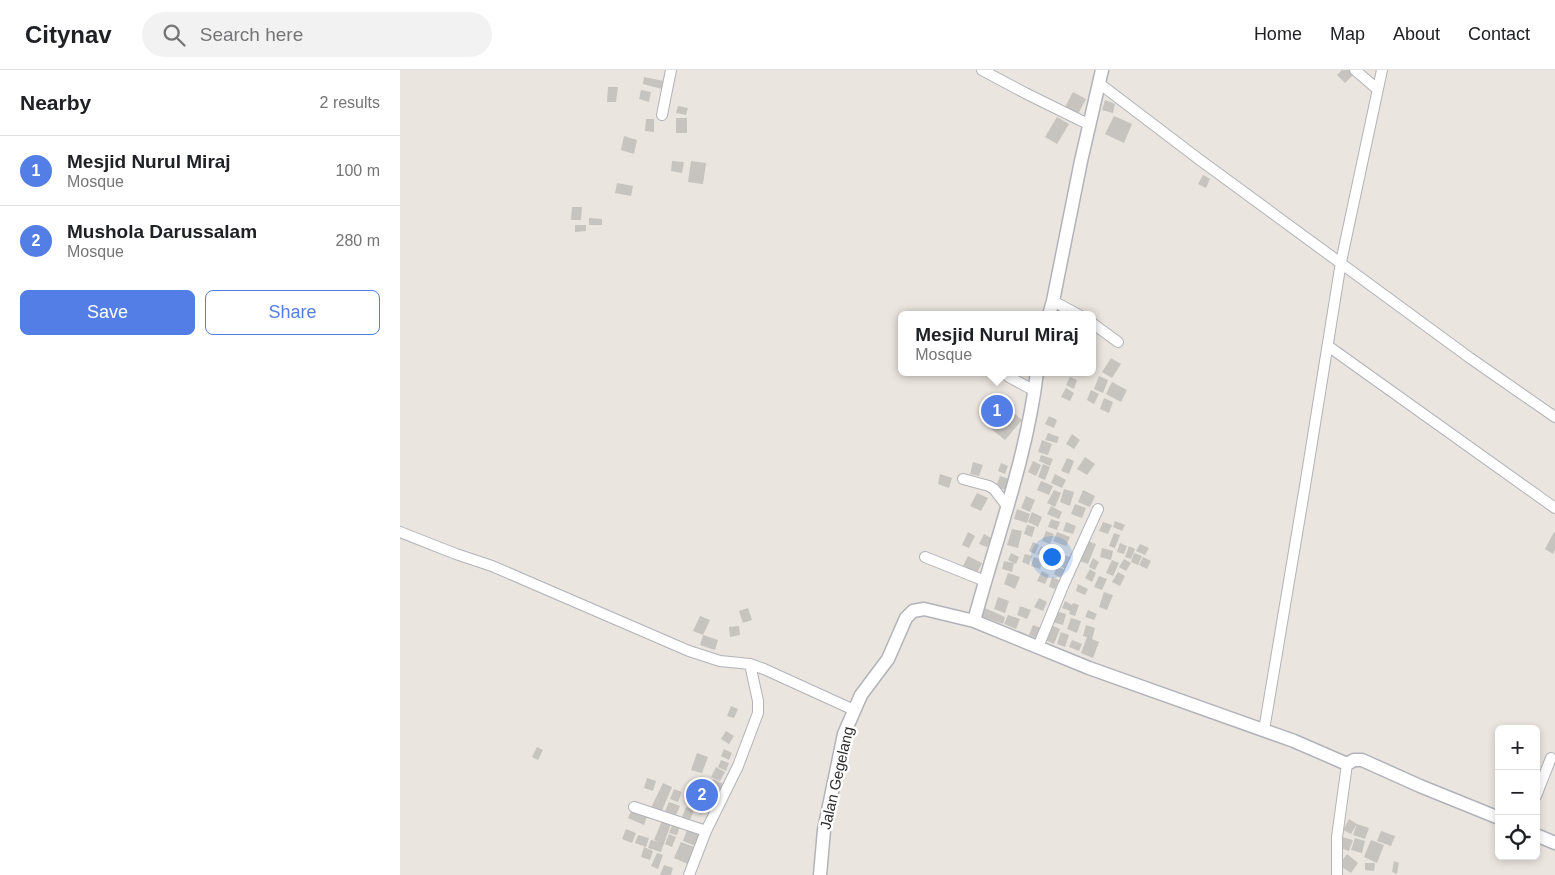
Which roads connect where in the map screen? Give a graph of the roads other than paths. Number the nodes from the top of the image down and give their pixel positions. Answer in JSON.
{"nodes":[{"id":1,"x":672,"y":70,"type":"edge"},
{"id":2,"x":982,"y":70,"type":"edge"},
{"id":3,"x":1102,"y":70,"type":"edge"},
{"id":4,"x":1355,"y":70,"type":"edge"},
{"id":5,"x":1382,"y":70,"type":"edge"},
{"id":6,"x":1100,"y":84,"type":"junction"},
{"id":7,"x":1377,"y":89,"type":"junction"},
{"id":8,"x":662,"y":116,"type":"dead end"},
{"id":9,"x":1090,"y":125,"type":"junction"},
{"id":10,"x":1341,"y":262,"type":"junction"},
{"id":11,"x":1053,"y":301,"type":"junction"},
{"id":12,"x":1049,"y":311,"type":"edge"},
{"id":13,"x":1072,"y":311,"type":"edge"},
{"id":14,"x":1096,"y":326,"type":"edge"},
{"id":15,"x":1118,"y":342,"type":"dead end"},
{"id":16,"x":1328,"y":346,"type":"junction"},
{"id":17,"x":1008,"y":376,"type":"edge"},
{"id":18,"x":1037,"y":376,"type":"edge"},
{"id":19,"x":1035,"y":391,"type":"junction"},
{"id":20,"x":1555,"y":417,"type":"edge"},
{"id":21,"x":963,"y":479,"type":"dead end"},
{"id":22,"x":1007,"y":506,"type":"junction"},
{"id":23,"x":1555,"y":508,"type":"edge"},
{"id":24,"x":1098,"y":509,"type":"dead end"},
{"id":25,"x":400,"y":532,"type":"edge"},
{"id":26,"x":925,"y":558,"type":"dead end"},
{"id":27,"x":985,"y":581,"type":"junction"},
{"id":28,"x":974,"y":621,"type":"junction"},
{"id":29,"x":1038,"y":647,"type":"junction"},
{"id":30,"x":750,"y":664,"type":"junction"},
{"id":31,"x":854,"y":710,"type":"junction"},
{"id":32,"x":1264,"y":730,"type":"junction"},
{"id":33,"x":1551,"y":758,"type":"dead end"},
{"id":34,"x":1346,"y":764,"type":"junction"},
{"id":35,"x":1540,"y":786,"type":"edge"},
{"id":36,"x":634,"y":806,"type":"dead end"},
{"id":37,"x":1495,"y":816,"type":"edge"},
{"id":38,"x":706,"y":831,"type":"junction"},
{"id":39,"x":1540,"y":837,"type":"edge"},
{"id":40,"x":1555,"y":843,"type":"edge"},
{"id":41,"x":688,"y":875,"type":"edge"},
{"id":42,"x":820,"y":875,"type":"edge"},
{"id":43,"x":1337,"y":875,"type":"edge"}],
"edges":[{"from":1,"to":8,"type":"street"},
{"from":2,"to":9,"type":"street"},
{"from":3,"to":6,"type":"street"},
{"from":4,"to":7,"type":"street"},
{"from":5,"to":7,"type":"street"},
{"from":6,"to":9,"type":"street"},
{"from":6,"to":10,"type":"street"},
{"from":7,"to":10,"type":"street"},
{"from":9,"to":11,"type":"street"},
{"from":10,"to":16,"type":"street"},
{"from":10,"to":20,"type":"street"},
{"from":11,"to":12,"type":"street"},
{"from":11,"to":13,"type":"street"},
{"from":14,"to":15,"type":"street"},
{"from":16,"to":23,"type":"street"},
{"from":16,"to":32,"type":"street"},
{"from":17,"to":19,"type":"street"},
{"from":18,"to":19,"type":"street"},
{"from":19,"to":22,"type":"street"},
{"from":21,"to":22,"type":"street"},
{"from":22,"to":27,"type":"street"},
{"from":24,"to":29,"type":"street"},
{"from":25,"to":30,"type":"street"},
{"from":26,"to":27,"type":"street"},
{"from":27,"to":28,"type":"street"},
{"from":28,"to":29,"type":"street","name":"Jalan Gegelang"},
{"from":28,"to":31,"type":"street","name":"Jalan Gegelang"},
{"from":29,"to":32,"type":"street","name":"Jalan Gegelang"},
{"from":30,"to":31,"type":"street"},
{"from":30,"to":38,"type":"street"},
{"from":31,"to":42,"type":"street","name":"Jalan Gegelang"},
{"from":32,"to":34,"type":"street","name":"Jalan Gegelang"},
{"from":33,"to":35,"type":"street"},
{"from":34,"to":37,"type":"street"},
{"from":34,"to":43,"type":"street"},
{"from":36,"to":38,"type":"street"},
{"from":38,"to":41,"type":"street"},
{"from":39,"to":40,"type":"street"}]}
